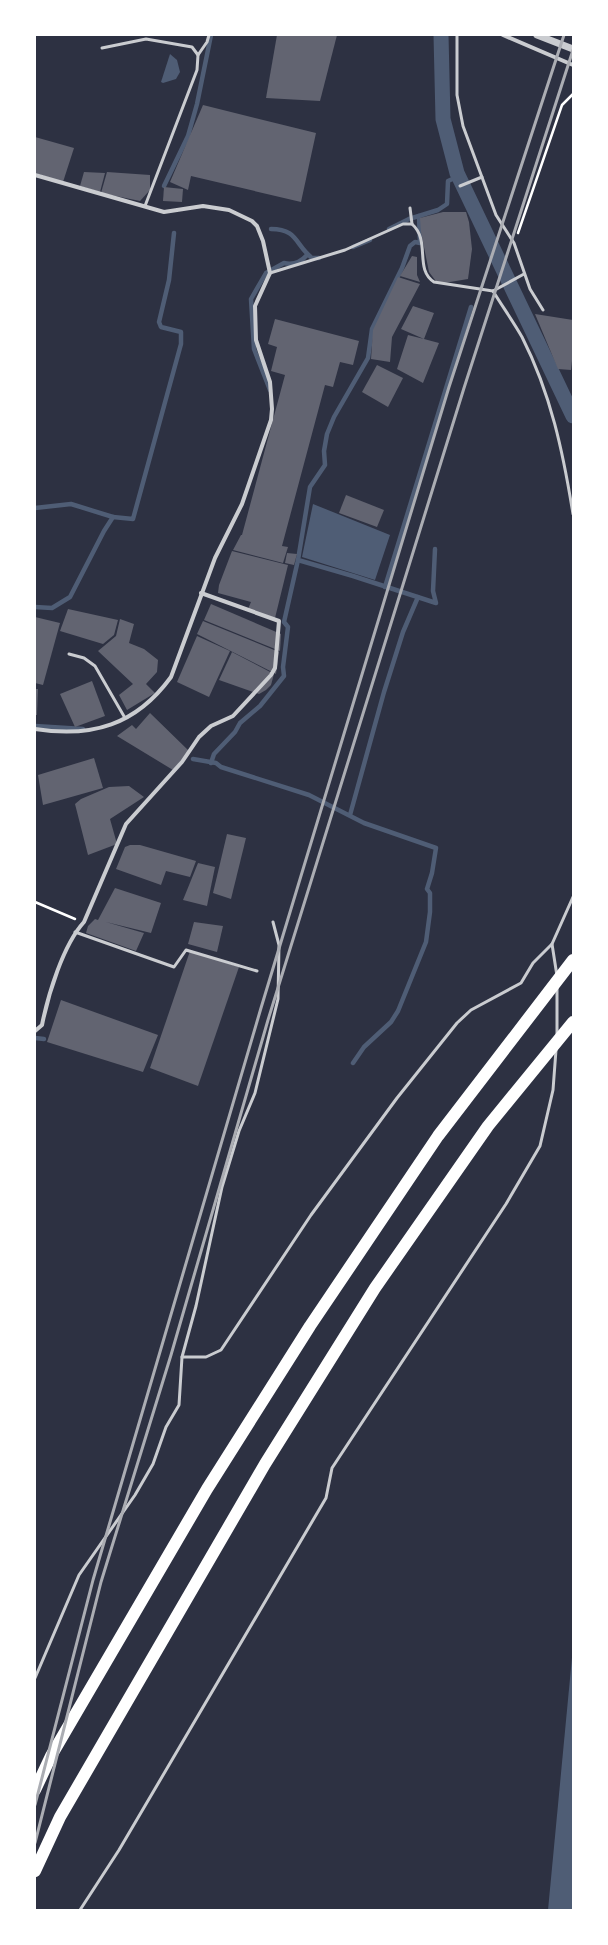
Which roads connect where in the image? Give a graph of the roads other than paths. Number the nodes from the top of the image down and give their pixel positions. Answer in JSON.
{"nodes":[{"id":1,"x":209,"y":35,"type":"edge"},
{"id":2,"x":458,"y":35,"type":"edge"},
{"id":3,"x":502,"y":35,"type":"edge"},
{"id":4,"x":537,"y":35,"type":"edge"},
{"id":5,"x":102,"y":48,"type":"dead end"},
{"id":6,"x":573,"y":49,"type":"edge"},
{"id":7,"x":198,"y":55,"type":"junction"},
{"id":8,"x":573,"y":65,"type":"edge"},
{"id":9,"x":35,"y":175,"type":"edge"},
{"id":10,"x":482,"y":177,"type":"junction"},
{"id":11,"x":460,"y":186,"type":"dead end"},
{"id":12,"x":145,"y":206,"type":"junction"},
{"id":13,"x":410,"y":208,"type":"dead end"},
{"id":14,"x":412,"y":224,"type":"junction"},
{"id":15,"x":270,"y":273,"type":"junction"},
{"id":16,"x":524,"y":274,"type":"junction"},
{"id":17,"x":493,"y":291,"type":"junction"},
{"id":18,"x":543,"y":310,"type":"dead end"},
{"id":19,"x":573,"y":514,"type":"edge"},
{"id":20,"x":201,"y":593,"type":"junction"},
{"id":21,"x":69,"y":654,"type":"dead end"},
{"id":22,"x":125,"y":718,"type":"junction"},
{"id":23,"x":35,"y":730,"type":"edge"},
{"id":24,"x":573,"y":897,"type":"edge"},
{"id":25,"x":273,"y":922,"type":"dead end"},
{"id":26,"x":75,"y":932,"type":"junction"},
{"id":27,"x":552,"y":944,"type":"junction"},
{"id":28,"x":573,"y":960,"type":"edge"},
{"id":29,"x":257,"y":971,"type":"dead end"},
{"id":30,"x":573,"y":1022,"type":"edge"},
{"id":31,"x":35,"y":1031,"type":"edge"},
{"id":32,"x":182,"y":1357,"type":"junction"},
{"id":33,"x":35,"y":1678,"type":"edge"},
{"id":34,"x":35,"y":1790,"type":"edge"},
{"id":35,"x":35,"y":1870,"type":"edge"},
{"id":36,"x":80,"y":1910,"type":"edge"}],
"edges":[{"from":1,"to":7,"type":"lane"},
{"from":2,"to":10,"type":"lane"},
{"from":3,"to":8,"type":"street"},
{"from":4,"to":6,"type":"street"},
{"from":5,"to":7,"type":"lane"},
{"from":7,"to":12,"type":"lane"},
{"from":9,"to":12,"type":"street"},
{"from":10,"to":11,"type":"lane"},
{"from":10,"to":16,"type":"lane"},
{"from":12,"to":15,"type":"street"},
{"from":13,"to":14,"type":"lane"},
{"from":14,"to":15,"type":"lane"},
{"from":14,"to":17,"type":"lane"},
{"from":15,"to":20,"type":"street"},
{"from":16,"to":17,"type":"lane"},
{"from":16,"to":18,"type":"lane"},
{"from":17,"to":19,"type":"lane"},
{"from":20,"to":22,"type":"street"},
{"from":20,"to":26,"type":"street"},
{"from":21,"to":22,"type":"lane"},
{"from":22,"to":23,"type":"street"},
{"from":24,"to":27,"type":"lane"},
{"from":25,"to":32,"type":"lane"},
{"from":26,"to":29,"type":"lane"},
{"from":26,"to":31,"type":"street"},
{"from":27,"to":32,"type":"lane"},
{"from":27,"to":36,"type":"lane"},
{"from":28,"to":34,"type":"highway"},
{"from":30,"to":35,"type":"highway"},
{"from":32,"to":33,"type":"lane"}]}
